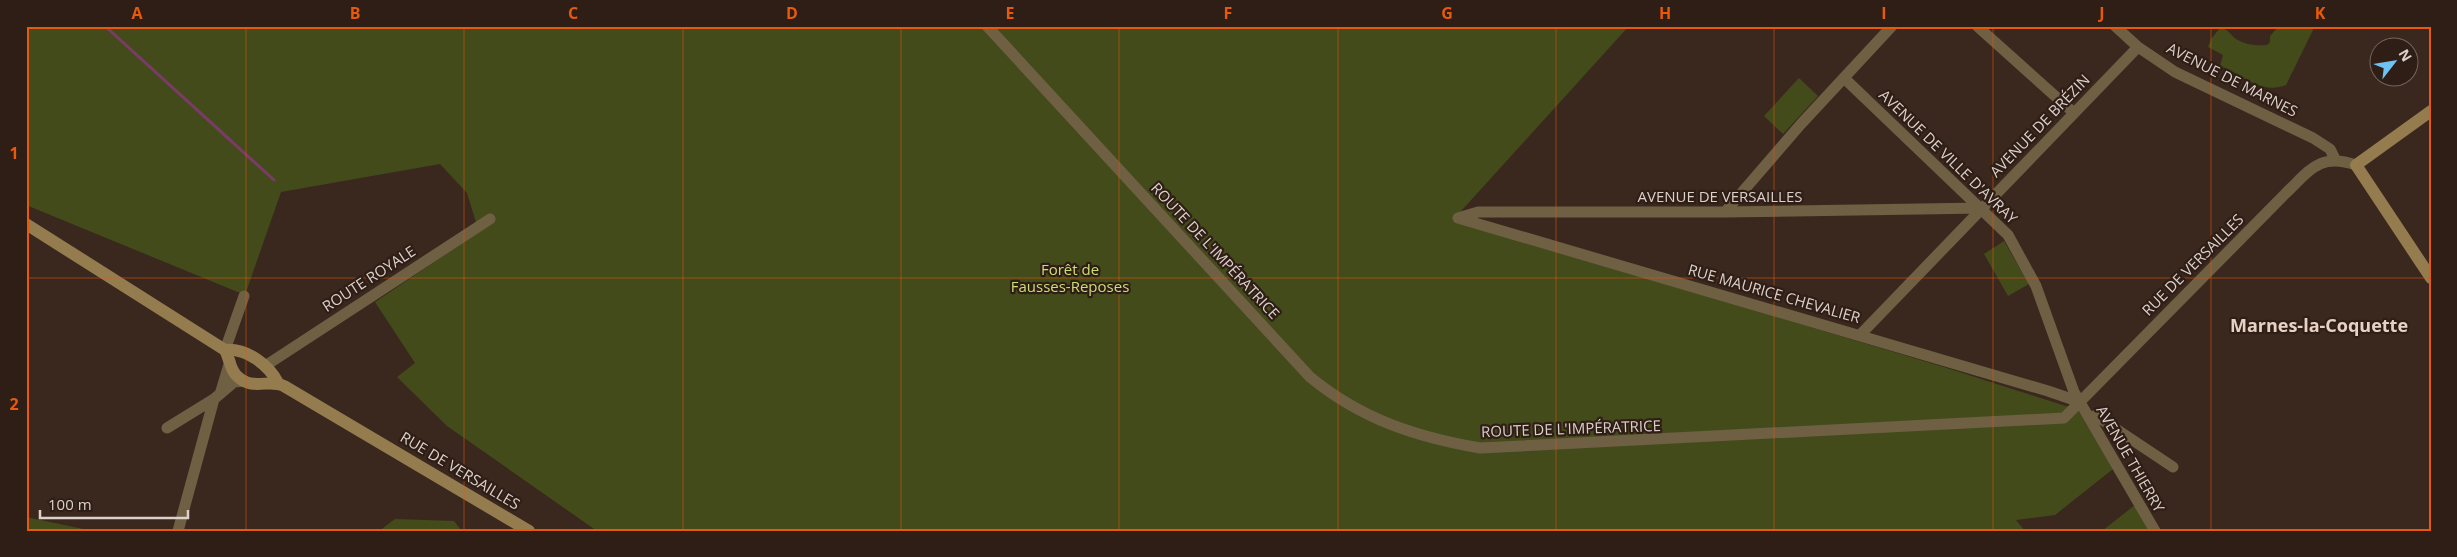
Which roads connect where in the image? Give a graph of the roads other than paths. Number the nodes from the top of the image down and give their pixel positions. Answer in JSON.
{"nodes":[{"id":1,"x":987,"y":26,"type":"edge"},
{"id":2,"x":1892,"y":26,"type":"edge"},
{"id":3,"x":1977,"y":26,"type":"edge"},
{"id":4,"x":2115,"y":26,"type":"edge"},
{"id":5,"x":2138,"y":47,"type":"junction"},
{"id":6,"x":1844,"y":78,"type":"junction"},
{"id":7,"x":2431,"y":111,"type":"edge"},
{"id":8,"x":2074,"y":114,"type":"junction"},
{"id":9,"x":2335,"y":159,"type":"junction"},
{"id":10,"x":2356,"y":165,"type":"junction"},
{"id":11,"x":1982,"y":208,"type":"junction"},
{"id":12,"x":1725,"y":212,"type":"junction"},
{"id":13,"x":1458,"y":218,"type":"joint"},
{"id":14,"x":490,"y":219,"type":"dead end"},
{"id":15,"x":26,"y":224,"type":"edge"},
{"id":16,"x":2431,"y":278,"type":"edge"},
{"id":17,"x":244,"y":296,"type":"dead end"},
{"id":18,"x":1860,"y":335,"type":"junction"},
{"id":19,"x":228,"y":356,"type":"junction"},
{"id":20,"x":265,"y":366,"type":"junction"},
{"id":21,"x":245,"y":381,"type":"junction"},
{"id":22,"x":278,"y":383,"type":"junction"},
{"id":23,"x":218,"y":395,"type":"junction"},
{"id":24,"x":2080,"y":402,"type":"junction"},
{"id":25,"x":2090,"y":419,"type":"junction"},
{"id":26,"x":167,"y":428,"type":"dead end"},
{"id":27,"x":2173,"y":467,"type":"dead end"},
{"id":28,"x":178,"y":531,"type":"edge"},
{"id":29,"x":529,"y":531,"type":"edge"},
{"id":30,"x":2155,"y":531,"type":"edge"}],
"edges":[{"from":1,"to":24,"type":"street","name":"ROUTE DE L'IMPÉRATRICE"},
{"from":2,"to":6,"type":"street"},
{"from":3,"to":8,"type":"street"},
{"from":4,"to":5,"type":"street","name":"AVENUE DE MARNES"},
{"from":5,"to":8,"type":"street","name":"AVENUE DE BRÉZIN"},
{"from":5,"to":9,"type":"street","name":"AVENUE DE MARNES"},
{"from":6,"to":11,"type":"street","name":"AVENUE DE VILLE D'AVRAY"},
{"from":6,"to":12,"type":"street"},
{"from":7,"to":10,"type":"main road"},
{"from":8,"to":11,"type":"street","name":"AVENUE DE BRÉZIN"},
{"from":9,"to":10,"type":"street"},
{"from":9,"to":24,"type":"street","name":"RUE DE VERSAILLES"},
{"from":10,"to":16,"type":"main road"},
{"from":11,"to":12,"type":"street","name":"AVENUE DE VERSAILLES"},
{"from":11,"to":18,"type":"street","name":"AVENUE DE BRÉZIN"},
{"from":11,"to":24,"type":"street","name":"AVENUE DE VILLE D'AVRAY"},
{"from":12,"to":13,"type":"street","name":"AVENUE DE VERSAILLES"},
{"from":13,"to":18,"type":"street","name":"RUE MAURICE CHEVALIER"},
{"from":14,"to":20,"type":"street","name":"ROUTE ROYALE"},
{"from":15,"to":19,"type":"main road"},
{"from":17,"to":19,"type":"street"},
{"from":18,"to":24,"type":"street","name":"RUE MAURICE CHEVALIER"},
{"from":19,"to":20,"type":"main road"},
{"from":19,"to":21,"type":"main road"},
{"from":19,"to":23,"type":"street"},
{"from":20,"to":22,"type":"main road"},
{"from":21,"to":22,"type":"main road"},
{"from":21,"to":23,"type":"street"},
{"from":22,"to":29,"type":"main road","name":"RUE DE VERSAILLES"},
{"from":23,"to":26,"type":"street"},
{"from":23,"to":28,"type":"street"},
{"from":24,"to":25,"type":"street","name":"AVENUE THIERRY"},
{"from":25,"to":27,"type":"street"},
{"from":25,"to":30,"type":"street","name":"AVENUE THIERRY"}]}
